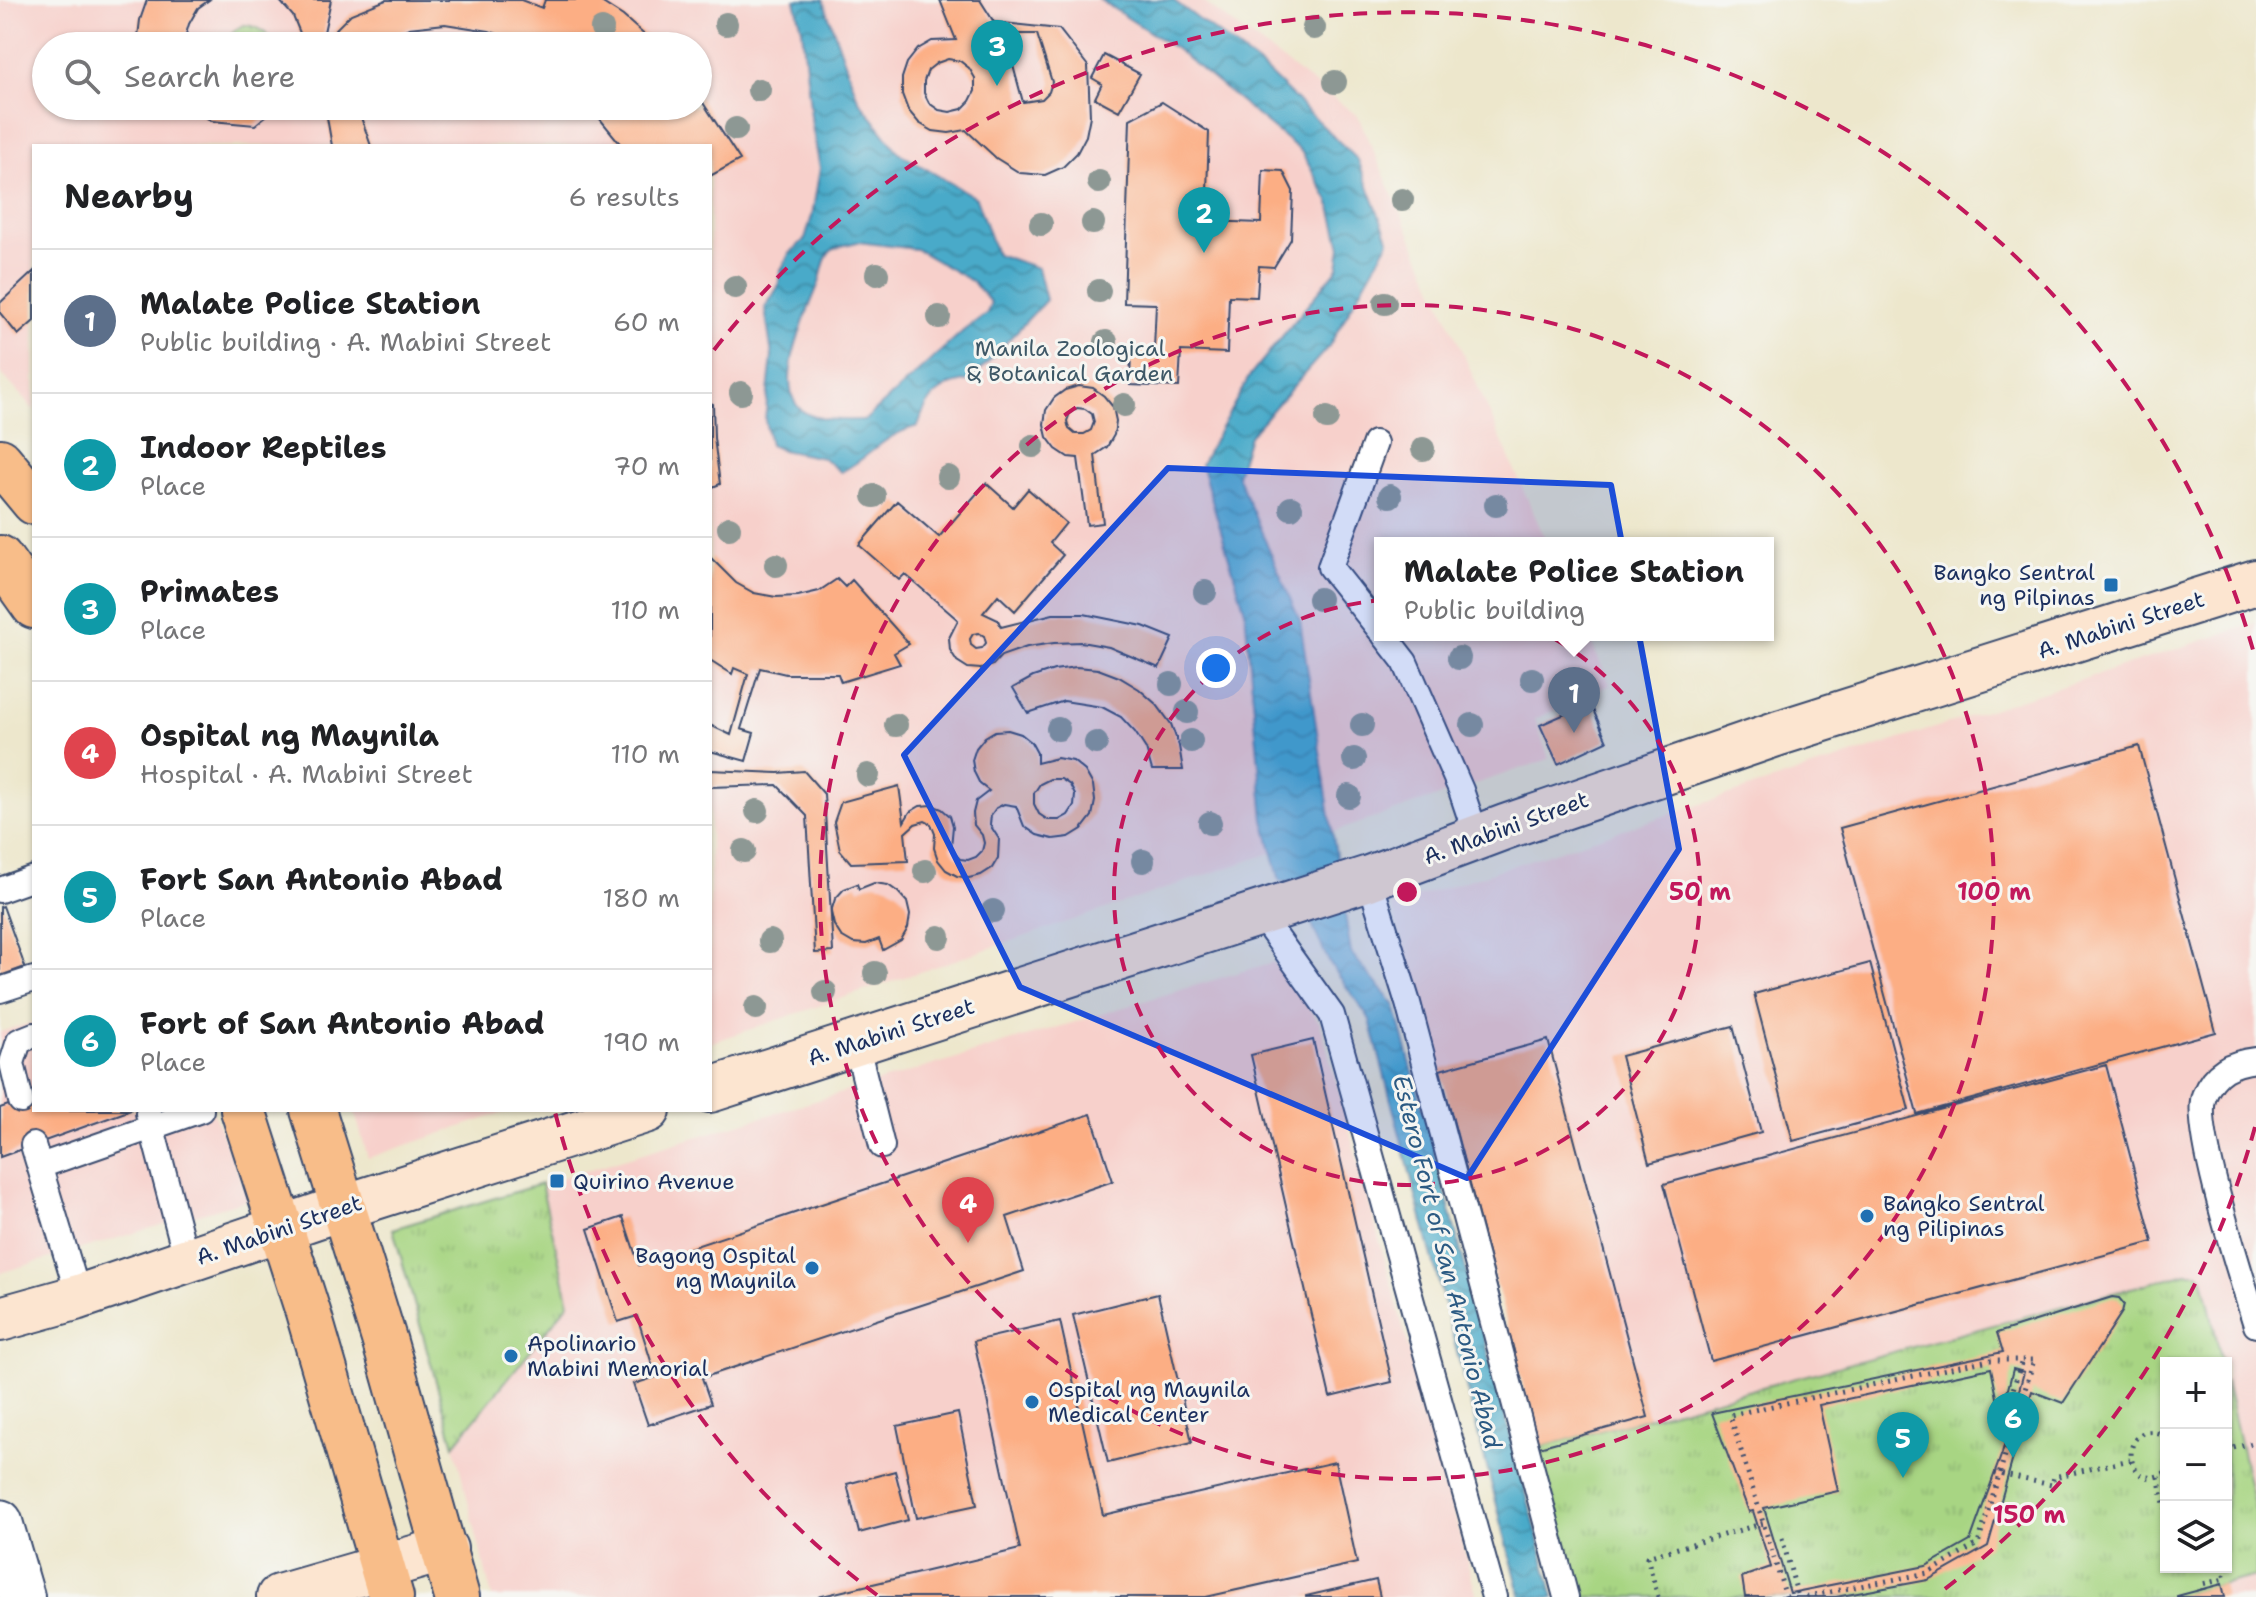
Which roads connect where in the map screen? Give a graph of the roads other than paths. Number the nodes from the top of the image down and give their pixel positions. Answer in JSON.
{"nodes":[{"id":1,"x":1375,"y":443,"type":"dead end"},
{"id":2,"x":0,"y":461,"type":"edge"},
{"id":3,"x":32,"y":500,"type":"edge"},
{"id":4,"x":2256,"y":582,"type":"edge"},
{"id":5,"x":1374,"y":623,"type":"edge"},
{"id":6,"x":1388,"y":641,"type":"edge"},
{"id":7,"x":1477,"y":838,"type":"junction"},
{"id":8,"x":32,"y":879,"type":"edge"},
{"id":9,"x":1359,"y":882,"type":"junction"},
{"id":10,"x":0,"y":890,"type":"edge"},
{"id":11,"x":1276,"y":908,"type":"junction"},
{"id":12,"x":32,"y":980,"type":"edge"},
{"id":13,"x":0,"y":990,"type":"edge"},
{"id":14,"x":32,"y":1036,"type":"edge"},
{"id":15,"x":856,"y":1043,"type":"junction"},
{"id":16,"x":2256,"y":1060,"type":"edge"},
{"id":17,"x":712,"y":1089,"type":"edge"},
{"id":18,"x":21,"y":1101,"type":"dead end"},
{"id":19,"x":188,"y":1112,"type":"edge"},
{"id":20,"x":244,"y":1112,"type":"edge"},
{"id":21,"x":314,"y":1112,"type":"edge"},
{"id":22,"x":642,"y":1112,"type":"edge"},
{"id":23,"x":149,"y":1118,"type":"edge"},
{"id":24,"x":882,"y":1146,"type":"dead end"},
{"id":25,"x":344,"y":1207,"type":"junction"},
{"id":26,"x":283,"y":1230,"type":"junction"},
{"id":27,"x":187,"y":1261,"type":"junction"},
{"id":28,"x":79,"y":1297,"type":"junction"},
{"id":29,"x":0,"y":1319,"type":"edge"},
{"id":30,"x":2256,"y":1325,"type":"edge"},
{"id":31,"x":0,"y":1522,"type":"edge"},
{"id":32,"x":445,"y":1549,"type":"junction"},
{"id":33,"x":387,"y":1582,"type":"edge"},
{"id":34,"x":22,"y":1597,"type":"edge"},
{"id":35,"x":279,"y":1597,"type":"edge"},
{"id":36,"x":457,"y":1597,"type":"edge"},
{"id":37,"x":1494,"y":1597,"type":"edge"},
{"id":38,"x":1566,"y":1597,"type":"edge"}],
"edges":[{"from":1,"to":5,"type":"lane"},
{"from":2,"to":3,"type":"main road"},
{"from":4,"to":7,"type":"main road","name":"A. Mabini Street"},
{"from":6,"to":7,"type":"lane"},
{"from":7,"to":9,"type":"main road","name":"A. Mabini Street"},
{"from":8,"to":10,"type":"lane"},
{"from":9,"to":11,"type":"main road","name":"A. Mabini Street"},
{"from":9,"to":38,"type":"lane"},
{"from":11,"to":15,"type":"main road","name":"A. Mabini Street"},
{"from":11,"to":37,"type":"lane"},
{"from":12,"to":13,"type":"lane"},
{"from":14,"to":18,"type":"lane"},
{"from":15,"to":17,"type":"main road","name":"A. Mabini Street"},
{"from":15,"to":24,"type":"lane"},
{"from":16,"to":30,"type":"lane"},
{"from":19,"to":23,"type":"lane"},
{"from":20,"to":26,"type":"main road"},
{"from":21,"to":25,"type":"main road"},
{"from":22,"to":25,"type":"main road","name":"A. Mabini Street"},
{"from":23,"to":27,"type":"lane"},
{"from":23,"to":28,"type":"lane"},
{"from":25,"to":26,"type":"main road","name":"A. Mabini Street"},
{"from":25,"to":32,"type":"main road"},
{"from":26,"to":27,"type":"main road","name":"A. Mabini Street"},
{"from":26,"to":33,"type":"main road"},
{"from":27,"to":28,"type":"main road","name":"A. Mabini Street"},
{"from":28,"to":29,"type":"main road","name":"A. Mabini Street"},
{"from":31,"to":34,"type":"street"},
{"from":32,"to":33,"type":"main road"},
{"from":32,"to":36,"type":"main road"},
{"from":33,"to":35,"type":"main road"}]}
